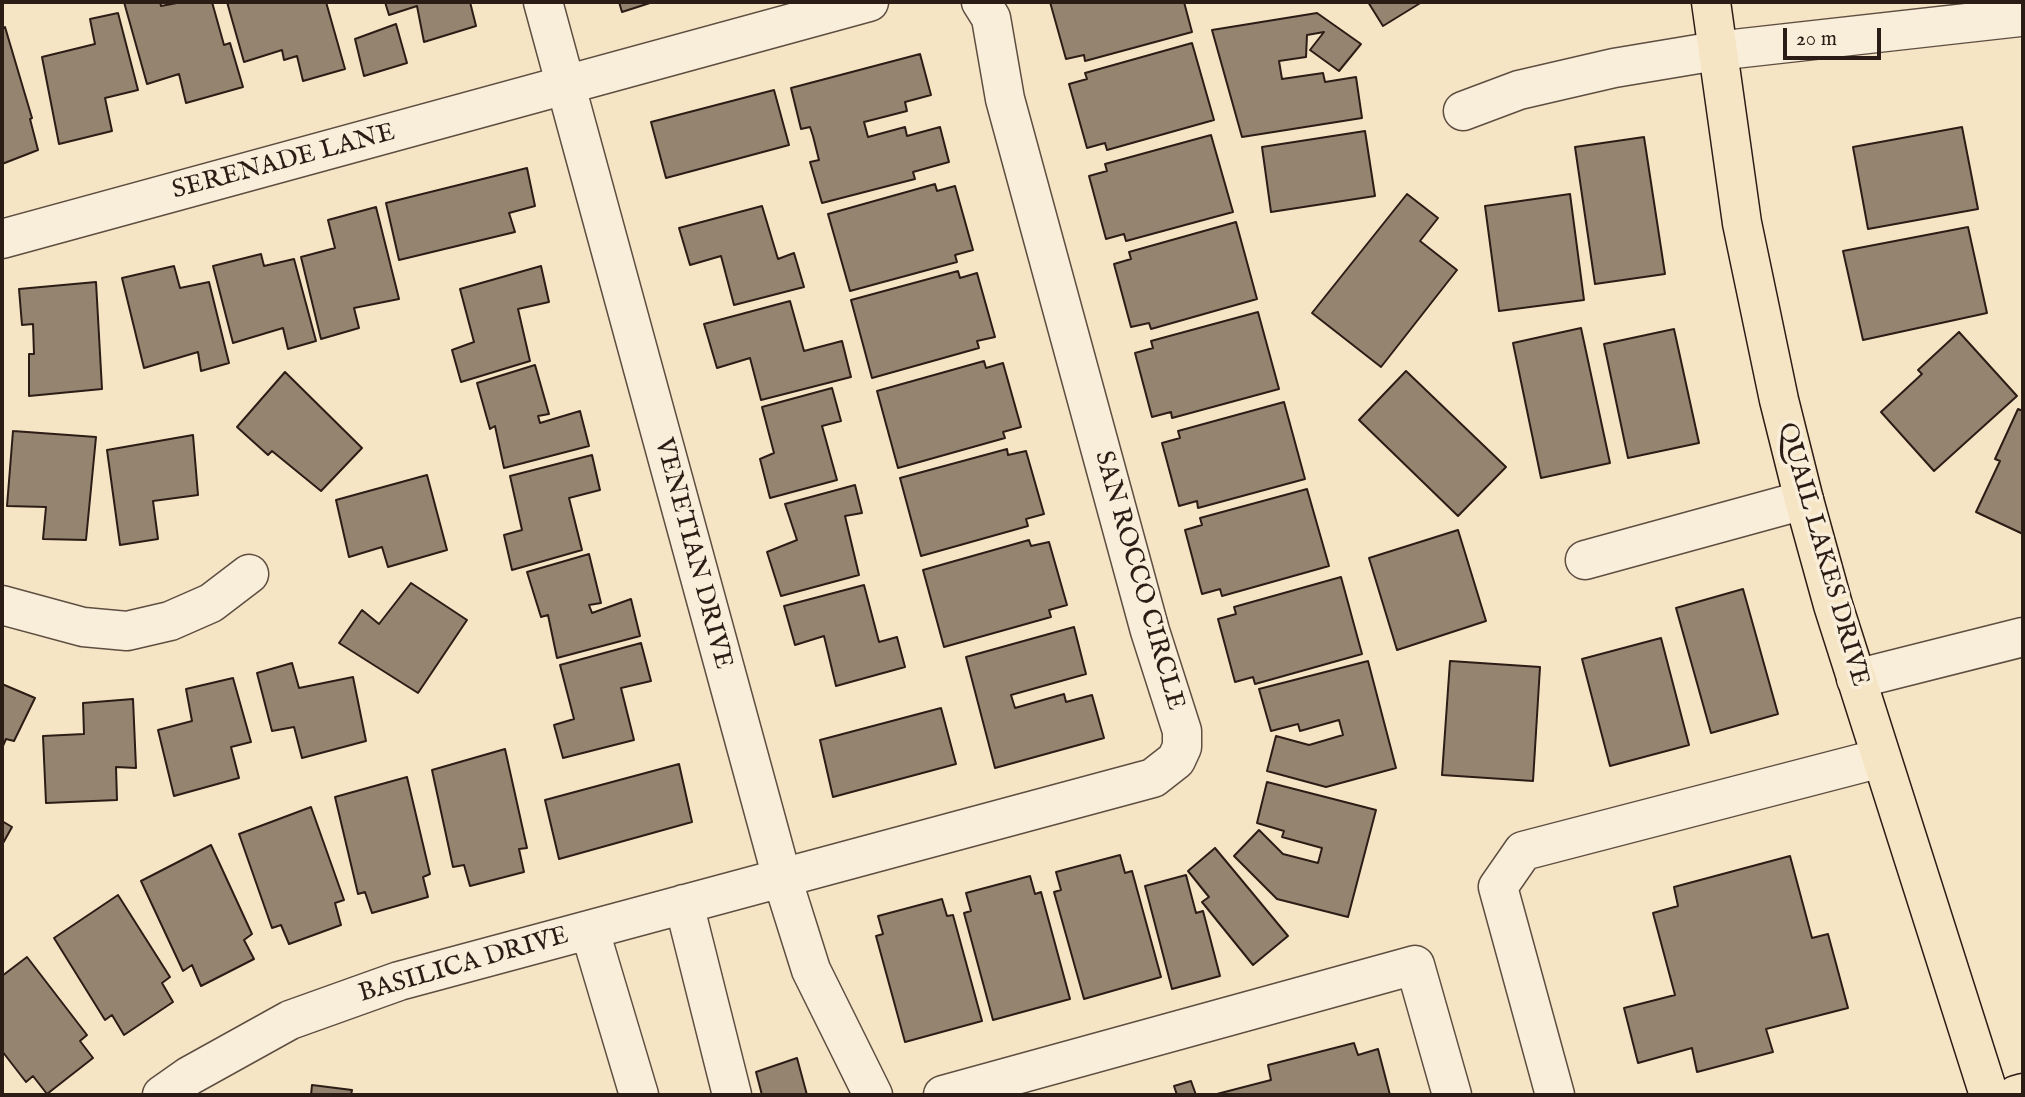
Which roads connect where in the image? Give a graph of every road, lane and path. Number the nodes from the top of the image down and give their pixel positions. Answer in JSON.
{"nodes":[{"id":1,"x":543,"y":2,"type":"edge"},
{"id":2,"x":869,"y":2,"type":"edge"},
{"id":3,"x":981,"y":2,"type":"edge"},
{"id":4,"x":1711,"y":2,"type":"edge"},
{"id":5,"x":2020,"y":19,"type":"edge"},
{"id":6,"x":1716,"y":51,"type":"junction"},
{"id":7,"x":567,"y":86,"type":"junction"},
{"id":8,"x":1463,"y":111,"type":"dead end"},
{"id":9,"x":2,"y":239,"type":"edge"},
{"id":10,"x":1804,"y":500,"type":"junction"},
{"id":11,"x":1585,"y":560,"type":"dead end"},
{"id":12,"x":248,"y":574,"type":"dead end"},
{"id":13,"x":2,"y":605,"type":"edge"},
{"id":14,"x":2023,"y":637,"type":"edge"},
{"id":15,"x":1856,"y":679,"type":"junction"},
{"id":16,"x":1881,"y":758,"type":"junction"},
{"id":17,"x":782,"y":878,"type":"junction"},
{"id":18,"x":684,"y":904,"type":"junction"},
{"id":19,"x":590,"y":930,"type":"junction"},
{"id":20,"x":183,"y":1089,"type":"edge"},
{"id":21,"x":2023,"y":1093,"type":"edge"},
{"id":22,"x":639,"y":1095,"type":"edge"},
{"id":23,"x":732,"y":1095,"type":"edge"},
{"id":24,"x":873,"y":1095,"type":"edge"},
{"id":25,"x":943,"y":1095,"type":"edge"},
{"id":26,"x":1452,"y":1095,"type":"edge"},
{"id":27,"x":1555,"y":1095,"type":"edge"},
{"id":28,"x":1989,"y":1095,"type":"edge"},
{"id":29,"x":2016,"y":1095,"type":"edge"}],
"edges":[{"from":1,"to":7,"type":"street","name":"VENETIAN DRIVE"},
{"from":2,"to":7,"type":"street"},
{"from":3,"to":17,"type":"street","name":"SAN ROCCO CIRCLE"},
{"from":4,"to":6,"type":"main road","name":"QUAIL LAKES DRIVE"},
{"from":5,"to":6,"type":"street"},
{"from":6,"to":8,"type":"street"},
{"from":6,"to":10,"type":"main road","name":"QUAIL LAKES DRIVE"},
{"from":7,"to":9,"type":"street","name":"SERENADE LANE"},
{"from":7,"to":17,"type":"street","name":"VENETIAN DRIVE"},
{"from":10,"to":11,"type":"street"},
{"from":10,"to":15,"type":"main road","name":"QUAIL LAKES DRIVE"},
{"from":12,"to":13,"type":"street"},
{"from":14,"to":15,"type":"street"},
{"from":15,"to":16,"type":"main road","name":"QUAIL LAKES DRIVE"},
{"from":16,"to":27,"type":"street"},
{"from":16,"to":28,"type":"main road","name":"QUAIL LAKES DRIVE"},
{"from":17,"to":18,"type":"street","name":"BASILICA DRIVE"},
{"from":17,"to":24,"type":"street","name":"VENETIAN DRIVE"},
{"from":18,"to":19,"type":"street","name":"BASILICA DRIVE"},
{"from":18,"to":23,"type":"street"},
{"from":19,"to":20,"type":"street","name":"BASILICA DRIVE"},
{"from":19,"to":22,"type":"street"},
{"from":21,"to":29,"type":"main road"},
{"from":25,"to":26,"type":"street"}]}
